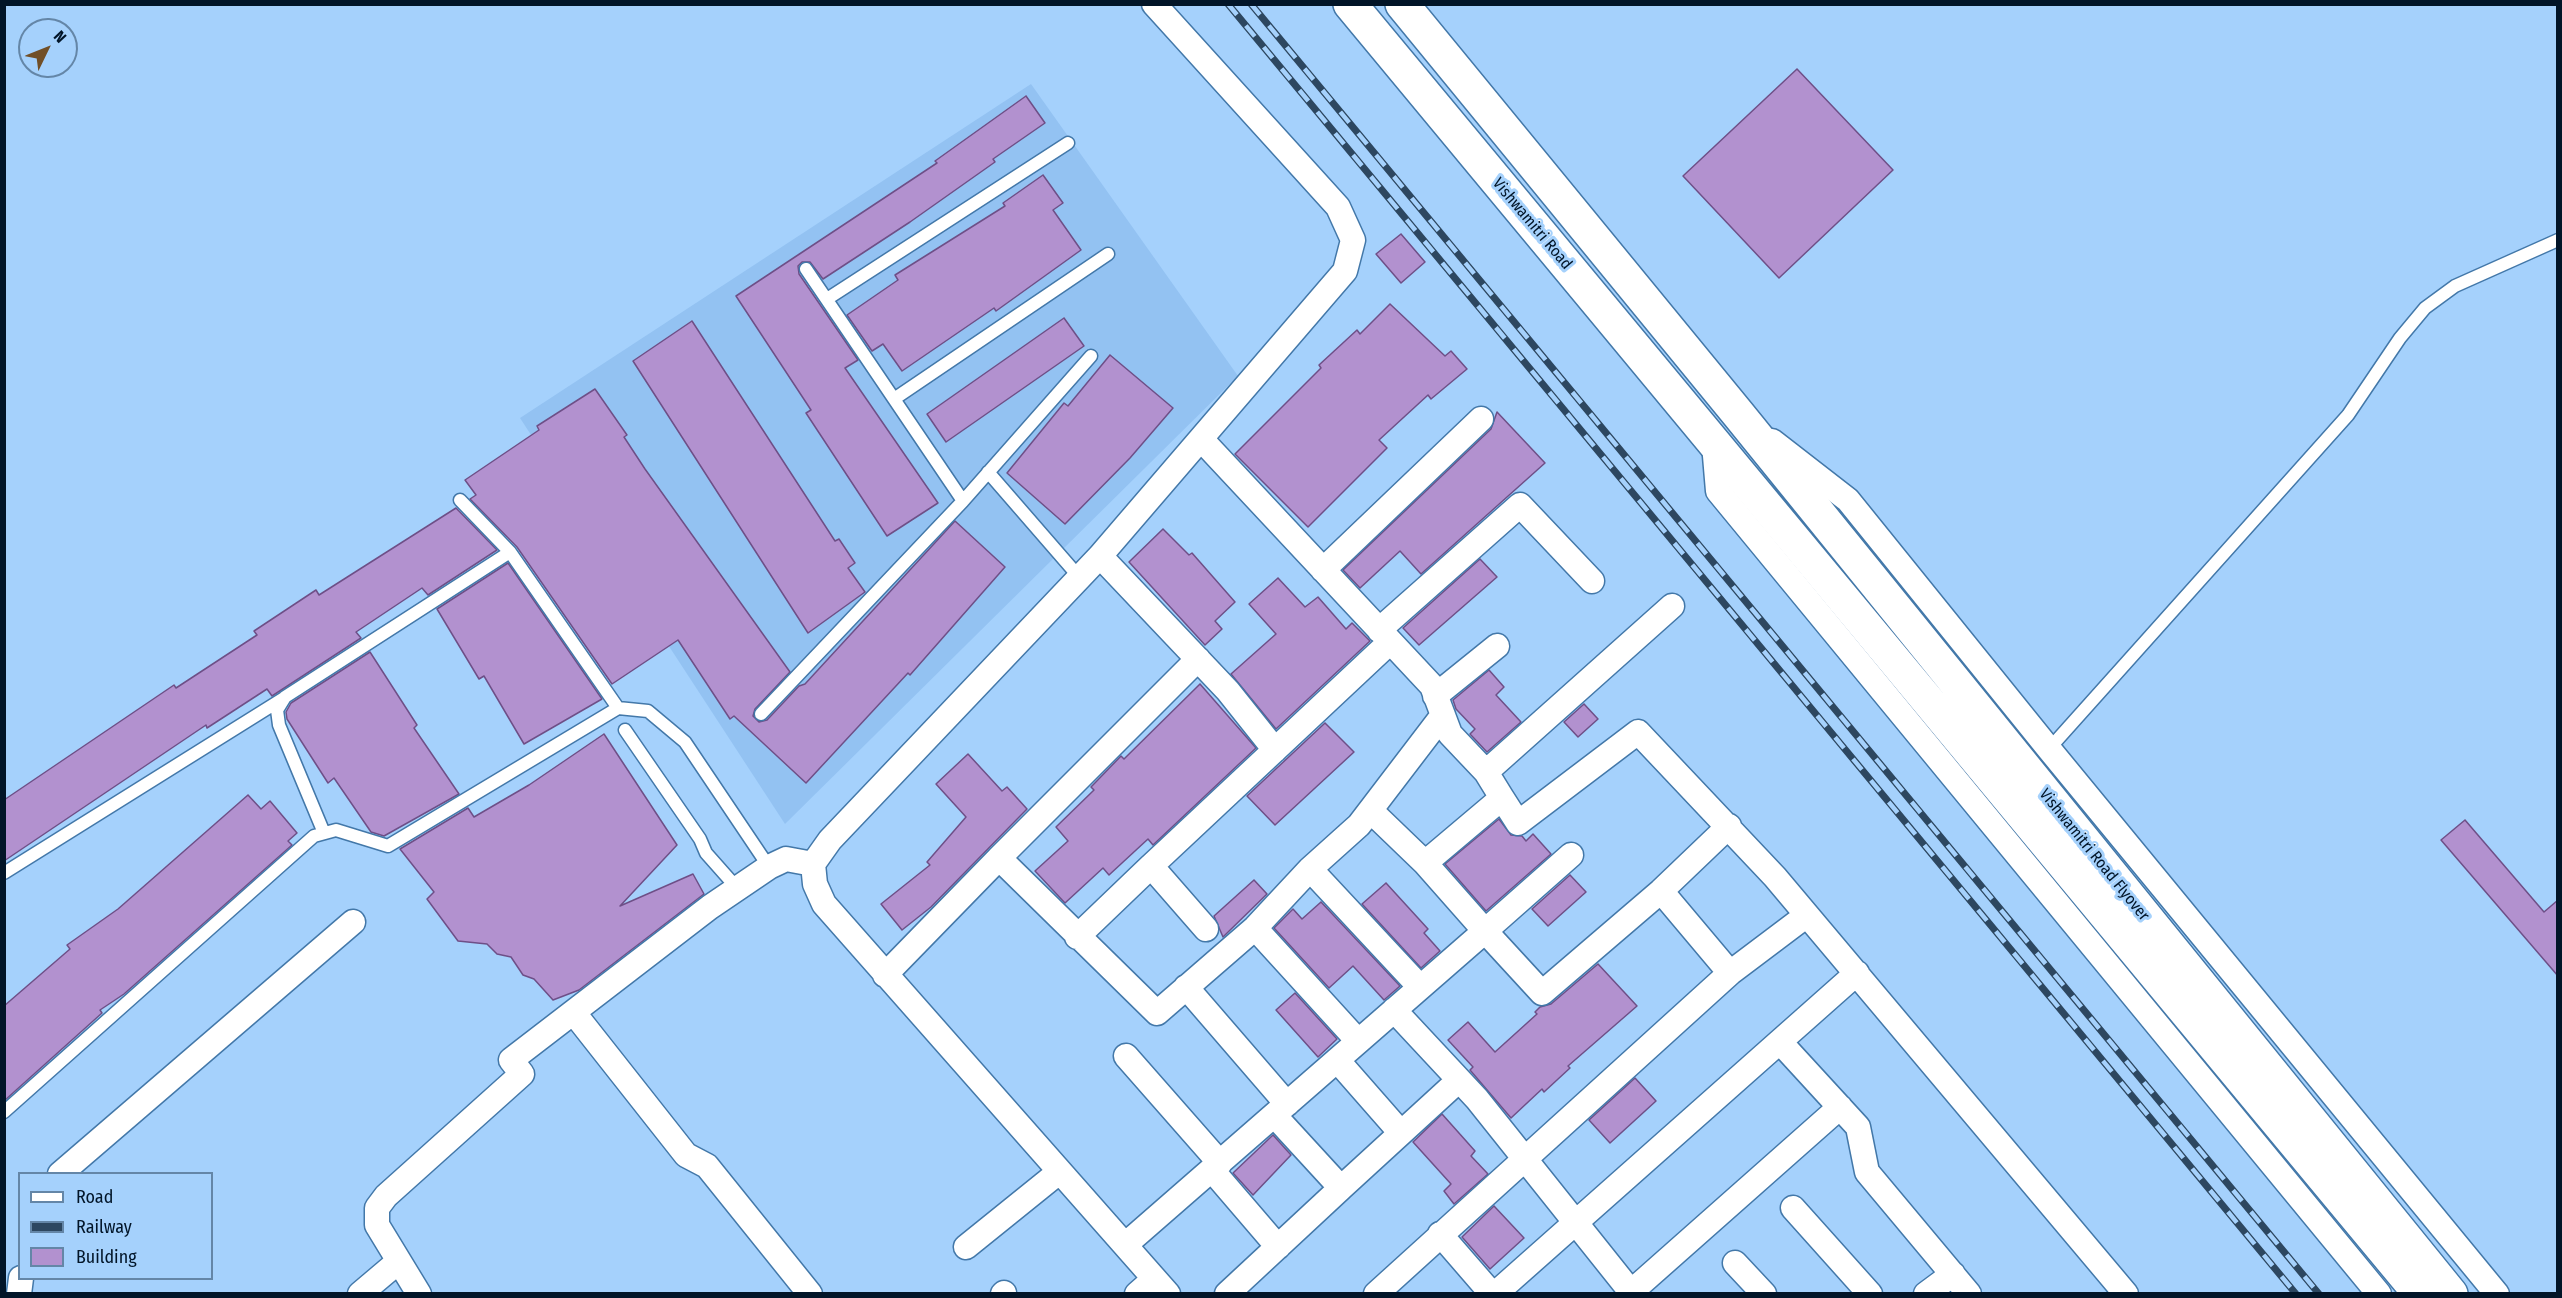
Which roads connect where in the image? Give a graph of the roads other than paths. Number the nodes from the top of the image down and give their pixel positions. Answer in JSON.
{"nodes":[{"id":1,"x":1154,"y":4,"type":"edge"},
{"id":2,"x":1350,"y":4,"type":"edge"},
{"id":3,"x":1402,"y":4,"type":"edge"},
{"id":4,"x":1068,"y":143,"type":"dead end"},
{"id":5,"x":2558,"y":240,"type":"edge"},
{"id":6,"x":1108,"y":254,"type":"dead end"},
{"id":7,"x":807,"y":269,"type":"dead end"},
{"id":8,"x":827,"y":299,"type":"junction"},
{"id":9,"x":1091,"y":356,"type":"dead end"},
{"id":10,"x":894,"y":399,"type":"junction"},
{"id":11,"x":1739,"y":415,"type":"junction"},
{"id":12,"x":1481,"y":419,"type":"dead end"},
{"id":13,"x":1201,"y":439,"type":"junction"},
{"id":14,"x":1714,"y":444,"type":"junction"},
{"id":15,"x":988,"y":472,"type":"junction"},
{"id":16,"x":460,"y":500,"type":"dead end"},
{"id":17,"x":963,"y":501,"type":"junction"},
{"id":18,"x":510,"y":552,"type":"junction"},
{"id":19,"x":1101,"y":556,"type":"junction"},
{"id":20,"x":1323,"y":570,"type":"junction"},
{"id":21,"x":1080,"y":578,"type":"junction"},
{"id":22,"x":1592,"y":581,"type":"dead end"},
{"id":23,"x":1672,"y":606,"type":"dead end"},
{"id":24,"x":1385,"y":636,"type":"junction"},
{"id":25,"x":1497,"y":646,"type":"dead end"},
{"id":26,"x":1198,"y":659,"type":"junction"},
{"id":27,"x":285,"y":697,"type":"junction"},
{"id":28,"x":1439,"y":706,"type":"junction"},
{"id":29,"x":618,"y":708,"type":"junction"},
{"id":30,"x":761,"y":714,"type":"dead end"},
{"id":31,"x":625,"y":730,"type":"dead end"},
{"id":32,"x":2049,"y":749,"type":"junction"},
{"id":33,"x":1275,"y":750,"type":"junction"},
{"id":34,"x":1486,"y":772,"type":"junction"},
{"id":35,"x":1502,"y":798,"type":"junction"},
{"id":36,"x":1371,"y":811,"type":"junction"},
{"id":37,"x":1729,"y":826,"type":"junction"},
{"id":38,"x":324,"y":833,"type":"junction"},
{"id":39,"x":1571,"y":855,"type":"dead end"},
{"id":40,"x":999,"y":858,"type":"junction"},
{"id":41,"x":1425,"y":863,"type":"junction"},
{"id":42,"x":813,"y":864,"type":"junction"},
{"id":43,"x":1151,"y":866,"type":"junction"},
{"id":44,"x":769,"y":867,"type":"junction"},
{"id":45,"x":1310,"y":869,"type":"junction"},
{"id":46,"x":4,"y":873,"type":"edge"},
{"id":47,"x":737,"y":888,"type":"junction"},
{"id":48,"x":1661,"y":891,"type":"junction"},
{"id":49,"x":1807,"y":915,"type":"junction"},
{"id":50,"x":353,"y":922,"type":"dead end"},
{"id":51,"x":1255,"y":928,"type":"junction"},
{"id":52,"x":1206,"y":929,"type":"dead end"},
{"id":53,"x":1485,"y":931,"type":"junction"},
{"id":54,"x":1077,"y":937,"type":"junction"},
{"id":55,"x":1730,"y":973,"type":"junction"},
{"id":56,"x":1857,"y":974,"type":"junction"},
{"id":57,"x":885,"y":975,"type":"junction"},
{"id":58,"x":1186,"y":987,"type":"junction"},
{"id":59,"x":1420,"y":987,"type":"junction"},
{"id":60,"x":1394,"y":1010,"type":"junction"},
{"id":61,"x":574,"y":1013,"type":"junction"},
{"id":62,"x":1358,"y":1041,"type":"junction"},
{"id":63,"x":1780,"y":1042,"type":"junction"},
{"id":64,"x":1126,"y":1056,"type":"dead end"},
{"id":65,"x":1337,"y":1060,"type":"junction"},
{"id":66,"x":1459,"y":1080,"type":"junction"},
{"id":67,"x":1840,"y":1107,"type":"junction"},
{"id":68,"x":1280,"y":1109,"type":"junction"},
{"id":69,"x":4,"y":1112,"type":"edge"},
{"id":70,"x":1401,"y":1133,"type":"junction"},
{"id":71,"x":1524,"y":1157,"type":"junction"},
{"id":72,"x":1216,"y":1166,"type":"junction"},
{"id":73,"x":2333,"y":1169,"type":"junction"},
{"id":74,"x":61,"y":1172,"type":"edge"},
{"id":75,"x":1059,"y":1172,"type":"junction"},
{"id":76,"x":1341,"y":1188,"type":"junction"},
{"id":77,"x":1793,"y":1208,"type":"dead end"},
{"id":78,"x":1577,"y":1224,"type":"junction"},
{"id":79,"x":1440,"y":1234,"type":"junction"},
{"id":80,"x":1125,"y":1245,"type":"junction"},
{"id":81,"x":1278,"y":1246,"type":"junction"},
{"id":82,"x":966,"y":1247,"type":"dead end"},
{"id":83,"x":399,"y":1261,"type":"junction"},
{"id":84,"x":1735,"y":1263,"type":"dead end"},
{"id":85,"x":1953,"y":1274,"type":"junction"},
{"id":86,"x":1153,"y":1288,"type":"edge"},
{"id":87,"x":360,"y":1293,"type":"edge"},
{"id":88,"x":420,"y":1293,"type":"edge"},
{"id":89,"x":810,"y":1293,"type":"edge"},
{"id":90,"x":1227,"y":1293,"type":"edge"},
{"id":91,"x":1376,"y":1293,"type":"edge"},
{"id":92,"x":1494,"y":1293,"type":"edge"},
{"id":93,"x":1631,"y":1293,"type":"edge"},
{"id":94,"x":1764,"y":1293,"type":"edge"},
{"id":95,"x":1870,"y":1293,"type":"edge"},
{"id":96,"x":1926,"y":1293,"type":"edge"},
{"id":97,"x":1969,"y":1293,"type":"edge"},
{"id":98,"x":2126,"y":1293,"type":"edge"},
{"id":99,"x":2379,"y":1293,"type":"edge"},
{"id":100,"x":2420,"y":1293,"type":"edge"},
{"id":101,"x":2451,"y":1293,"type":"edge"},
{"id":102,"x":2497,"y":1293,"type":"edge"}],
"edges":[{"from":1,"to":13,"type":"street"},
{"from":2,"to":14,"type":"main road","name":"Vishwamitri Road"},
{"from":3,"to":11,"type":"main road"},
{"from":4,"to":8,"type":"lane"},
{"from":5,"to":32,"type":"lane"},
{"from":6,"to":10,"type":"lane"},
{"from":7,"to":8,"type":"lane"},
{"from":8,"to":10,"type":"lane"},
{"from":9,"to":15,"type":"lane"},
{"from":10,"to":17,"type":"lane"},
{"from":11,"to":32,"type":"street"},
{"from":11,"to":73,"type":"main road","name":"Vishwamitri Road Flyover"},
{"from":12,"to":20,"type":"street"},
{"from":13,"to":19,"type":"street"},
{"from":13,"to":20,"type":"street"},
{"from":14,"to":73,"type":"main road","name":"Vishwamitri Road Flyover"},
{"from":14,"to":99,"type":"street"},
{"from":15,"to":17,"type":"lane"},
{"from":15,"to":21,"type":"lane"},
{"from":16,"to":18,"type":"lane"},
{"from":17,"to":30,"type":"lane"},
{"from":18,"to":27,"type":"lane"},
{"from":18,"to":29,"type":"lane"},
{"from":19,"to":21,"type":"street"},
{"from":19,"to":26,"type":"street"},
{"from":20,"to":24,"type":"street"},
{"from":21,"to":42,"type":"street"},
{"from":22,"to":24,"type":"street"},
{"from":23,"to":34,"type":"street"},
{"from":24,"to":28,"type":"street"},
{"from":24,"to":33,"type":"street"},
{"from":25,"to":28,"type":"street"},
{"from":26,"to":33,"type":"street"},
{"from":26,"to":40,"type":"street"},
{"from":27,"to":38,"type":"lane"},
{"from":27,"to":46,"type":"lane"},
{"from":28,"to":34,"type":"street"},
{"from":28,"to":36,"type":"street"},
{"from":29,"to":38,"type":"lane"},
{"from":29,"to":44,"type":"lane"},
{"from":31,"to":47,"type":"lane"},
{"from":32,"to":102,"type":"street"},
{"from":33,"to":43,"type":"street"},
{"from":34,"to":35,"type":"street"},
{"from":35,"to":37,"type":"street"},
{"from":35,"to":41,"type":"street"},
{"from":36,"to":41,"type":"street"},
{"from":36,"to":45,"type":"street"},
{"from":37,"to":48,"type":"street"},
{"from":37,"to":49,"type":"street"},
{"from":38,"to":69,"type":"lane"},
{"from":39,"to":53,"type":"street"},
{"from":40,"to":54,"type":"street"},
{"from":40,"to":57,"type":"street"},
{"from":41,"to":53,"type":"street"},
{"from":42,"to":44,"type":"street"},
{"from":42,"to":57,"type":"street"},
{"from":43,"to":52,"type":"street"},
{"from":43,"to":54,"type":"street"},
{"from":44,"to":47,"type":"street"},
{"from":45,"to":51,"type":"street"},
{"from":45,"to":59,"type":"street"},
{"from":47,"to":61,"type":"street"},
{"from":48,"to":53,"type":"street"},
{"from":48,"to":55,"type":"street"},
{"from":49,"to":55,"type":"street"},
{"from":49,"to":56,"type":"street"},
{"from":50,"to":74,"type":"street"},
{"from":51,"to":58,"type":"street"},
{"from":51,"to":62,"type":"street"},
{"from":53,"to":59,"type":"street"},
{"from":54,"to":58,"type":"street"},
{"from":55,"to":71,"type":"street"},
{"from":56,"to":63,"type":"street"},
{"from":56,"to":98,"type":"street"},
{"from":57,"to":75,"type":"street"},
{"from":58,"to":68,"type":"street"},
{"from":59,"to":60,"type":"street"},
{"from":60,"to":62,"type":"street"},
{"from":60,"to":66,"type":"street"},
{"from":61,"to":83,"type":"street"},
{"from":61,"to":89,"type":"street"},
{"from":62,"to":65,"type":"street"},
{"from":63,"to":67,"type":"street"},
{"from":63,"to":78,"type":"street"},
{"from":64,"to":72,"type":"street"},
{"from":65,"to":68,"type":"street"},
{"from":65,"to":70,"type":"street"},
{"from":66,"to":70,"type":"street"},
{"from":66,"to":71,"type":"street"},
{"from":67,"to":85,"type":"street"},
{"from":67,"to":93,"type":"street"},
{"from":68,"to":72,"type":"street"},
{"from":68,"to":76,"type":"street"},
{"from":70,"to":76,"type":"street"},
{"from":71,"to":78,"type":"street"},
{"from":71,"to":79,"type":"street"},
{"from":72,"to":80,"type":"street"},
{"from":72,"to":81,"type":"street"},
{"from":73,"to":100,"type":"main road","name":"Vishwamitri Road Flyover"},
{"from":73,"to":101,"type":"main road","name":"Vishwamitri Road Flyover"},
{"from":75,"to":80,"type":"street"},
{"from":75,"to":82,"type":"street"},
{"from":76,"to":81,"type":"street"},
{"from":77,"to":95,"type":"street"},
{"from":78,"to":92,"type":"street"},
{"from":78,"to":93,"type":"street"},
{"from":79,"to":91,"type":"street"},
{"from":79,"to":92,"type":"street"},
{"from":80,"to":86,"type":"street"},
{"from":81,"to":90,"type":"street"},
{"from":83,"to":87,"type":"street"},
{"from":83,"to":88,"type":"street"},
{"from":84,"to":94,"type":"street"},
{"from":85,"to":96,"type":"street"},
{"from":85,"to":97,"type":"street"}]}
